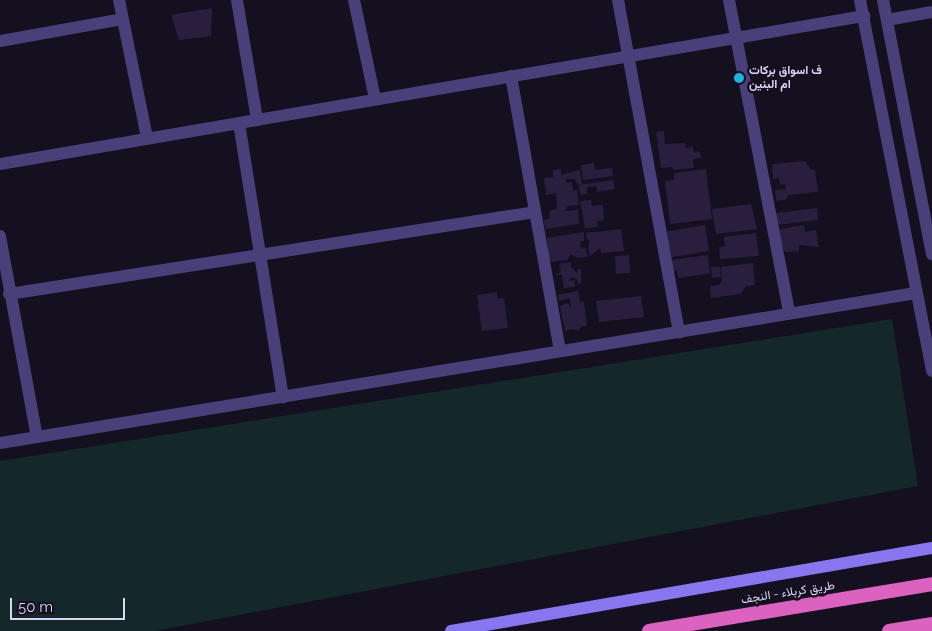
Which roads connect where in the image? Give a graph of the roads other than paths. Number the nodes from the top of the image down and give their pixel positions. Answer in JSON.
{"nodes":[{"id":1,"x":119,"y":0,"type":"edge"},
{"id":2,"x":236,"y":0,"type":"edge"},
{"id":3,"x":354,"y":0,"type":"edge"},
{"id":4,"x":618,"y":0,"type":"edge"},
{"id":5,"x":729,"y":0,"type":"edge"},
{"id":6,"x":860,"y":0,"type":"edge"},
{"id":7,"x":883,"y":0,"type":"edge"},
{"id":8,"x":932,"y":12,"type":"edge"},
{"id":9,"x":864,"y":16,"type":"junction"},
{"id":10,"x":122,"y":19,"type":"junction"},
{"id":11,"x":887,"y":20,"type":"junction"},
{"id":12,"x":736,"y":38,"type":"junction"},
{"id":13,"x":0,"y":41,"type":"edge"},
{"id":14,"x":629,"y":56,"type":"junction"},
{"id":15,"x":511,"y":76,"type":"junction"},
{"id":16,"x":375,"y":100,"type":"junction"},
{"id":17,"x":257,"y":120,"type":"junction"},
{"id":18,"x":239,"y":123,"type":"junction"},
{"id":19,"x":147,"y":138,"type":"junction"},
{"id":20,"x":0,"y":164,"type":"edge"},
{"id":21,"x":536,"y":212,"type":"junction"},
{"id":22,"x":0,"y":236,"type":"edge"},
{"id":23,"x":932,"y":254,"type":"edge"},
{"id":24,"x":260,"y":255,"type":"junction"},
{"id":25,"x":916,"y":293,"type":"junction"},
{"id":26,"x":9,"y":294,"type":"junction"},
{"id":27,"x":789,"y":313,"type":"junction"},
{"id":28,"x":679,"y":332,"type":"junction"},
{"id":29,"x":560,"y":351,"type":"junction"},
{"id":30,"x":932,"y":371,"type":"edge"},
{"id":31,"x":284,"y":398,"type":"junction"},
{"id":32,"x":37,"y":437,"type":"junction"},
{"id":33,"x":0,"y":443,"type":"edge"},
{"id":34,"x":932,"y":548,"type":"edge"},
{"id":35,"x":932,"y":584,"type":"edge"},
{"id":36,"x":932,"y":624,"type":"edge"},
{"id":37,"x":451,"y":631,"type":"edge"},
{"id":38,"x":649,"y":631,"type":"edge"},
{"id":39,"x":889,"y":631,"type":"edge"}],
"edges":[{"from":1,"to":10,"type":"street"},
{"from":2,"to":17,"type":"street"},
{"from":3,"to":16,"type":"street"},
{"from":4,"to":14,"type":"street"},
{"from":5,"to":12,"type":"street"},
{"from":6,"to":9,"type":"street"},
{"from":7,"to":11,"type":"street"},
{"from":8,"to":11,"type":"street"},
{"from":9,"to":12,"type":"street"},
{"from":9,"to":25,"type":"street"},
{"from":10,"to":13,"type":"street"},
{"from":10,"to":19,"type":"street"},
{"from":11,"to":23,"type":"street"},
{"from":12,"to":14,"type":"street"},
{"from":12,"to":27,"type":"street"},
{"from":14,"to":15,"type":"street"},
{"from":14,"to":28,"type":"street"},
{"from":15,"to":16,"type":"street"},
{"from":15,"to":21,"type":"street"},
{"from":16,"to":17,"type":"street"},
{"from":17,"to":18,"type":"street"},
{"from":18,"to":19,"type":"street"},
{"from":18,"to":24,"type":"street"},
{"from":19,"to":20,"type":"street"},
{"from":21,"to":24,"type":"street"},
{"from":21,"to":29,"type":"street"},
{"from":22,"to":26,"type":"street"},
{"from":24,"to":26,"type":"street"},
{"from":24,"to":31,"type":"street"},
{"from":25,"to":27,"type":"street"},
{"from":25,"to":30,"type":"street"},
{"from":26,"to":32,"type":"street"},
{"from":27,"to":28,"type":"street"},
{"from":28,"to":29,"type":"street"},
{"from":29,"to":31,"type":"street"},
{"from":31,"to":32,"type":"street"},
{"from":32,"to":33,"type":"street"},
{"from":34,"to":37,"type":"main road"},
{"from":35,"to":38,"type":"highway","name":"طريق کربلاء - النجف"},
{"from":36,"to":39,"type":"highway"}]}
